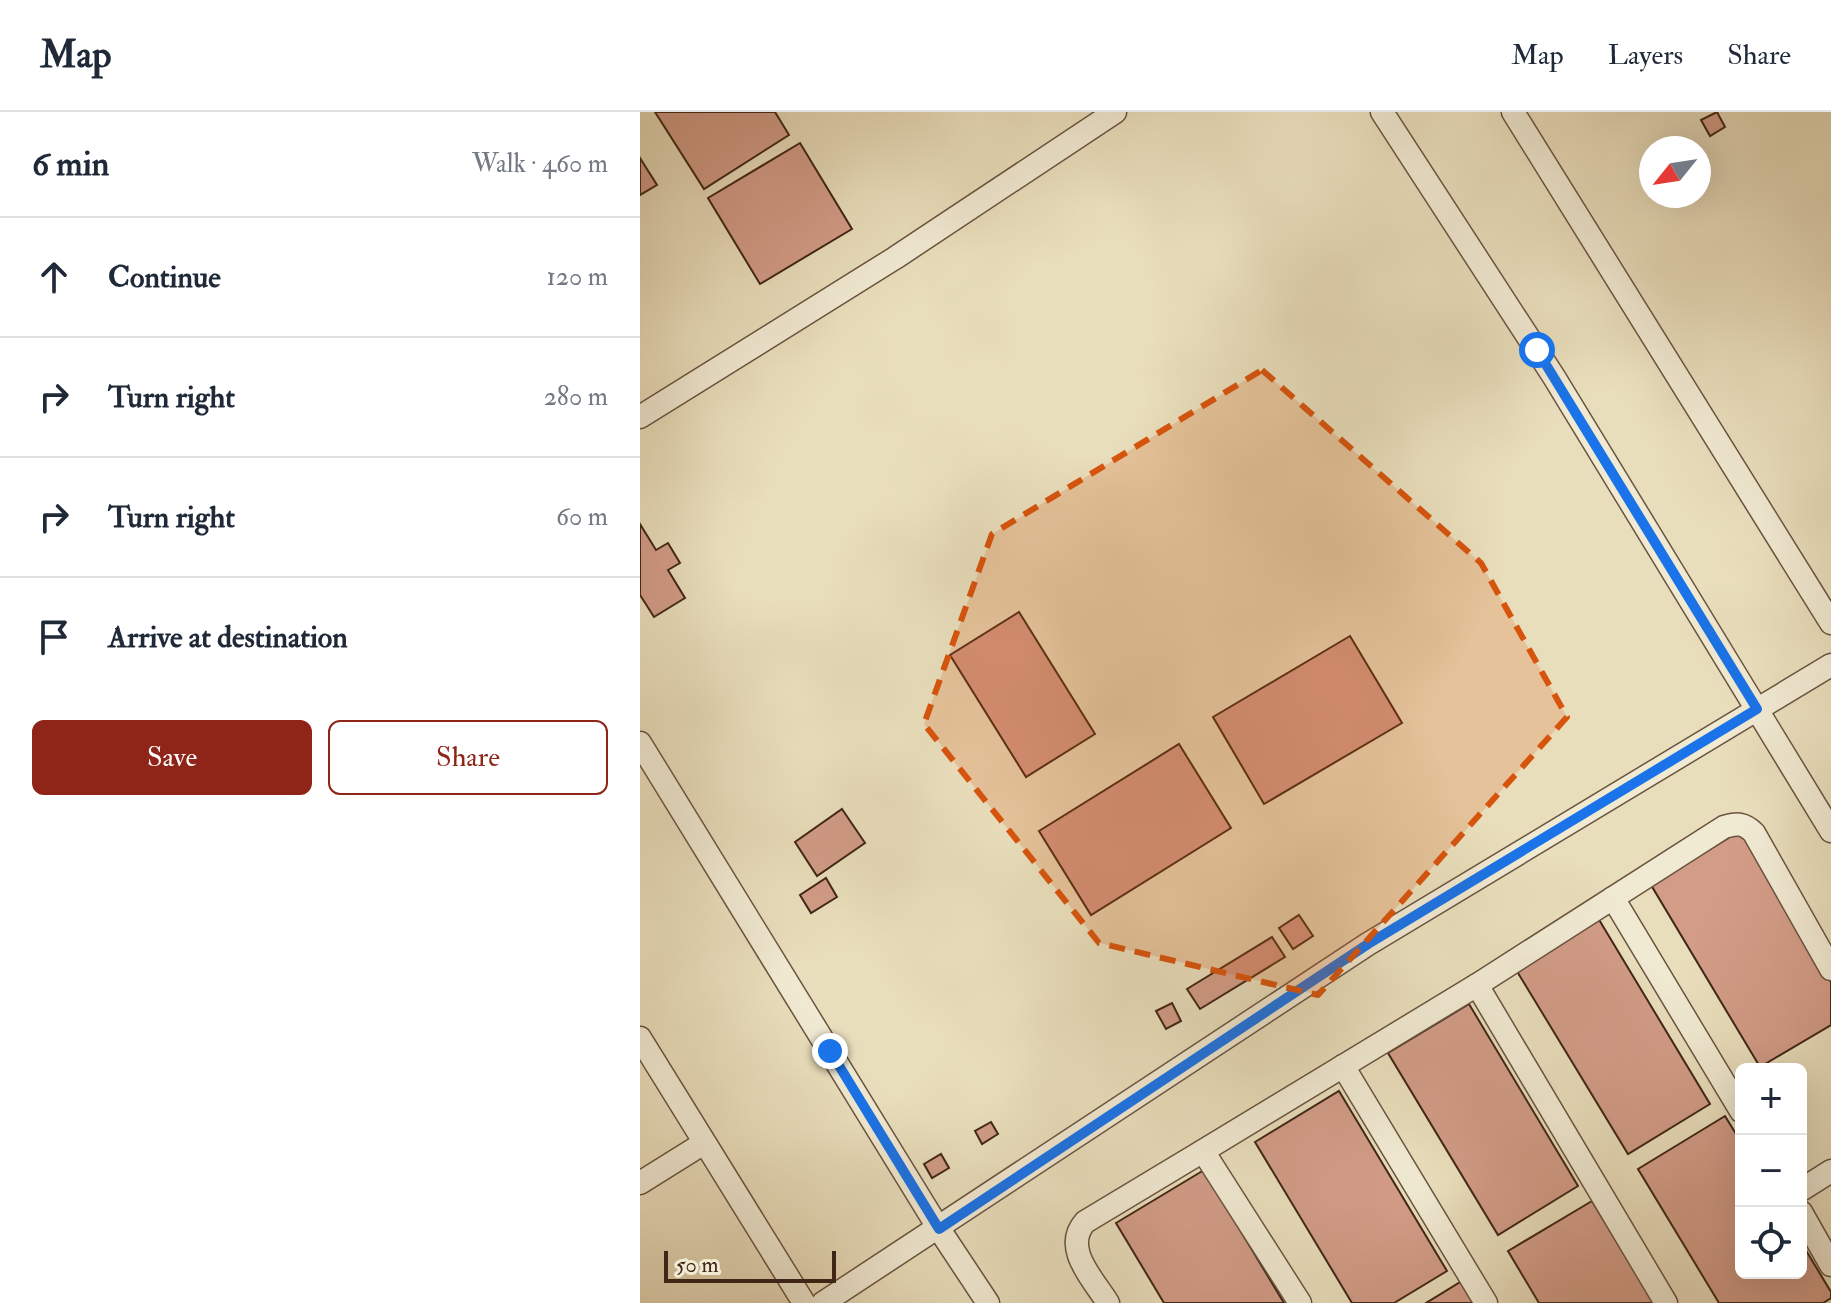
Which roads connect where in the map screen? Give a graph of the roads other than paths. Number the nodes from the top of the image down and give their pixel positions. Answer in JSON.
{"nodes":[{"id":1,"x":1115,"y":112,"type":"edge"},
{"id":2,"x":1382,"y":112,"type":"edge"},
{"id":3,"x":1513,"y":112,"type":"edge"},
{"id":4,"x":640,"y":417,"type":"edge"},
{"id":5,"x":1831,"y":623,"type":"edge"},
{"id":6,"x":1831,"y":665,"type":"edge"},
{"id":7,"x":1757,"y":709,"type":"junction"},
{"id":8,"x":640,"y":743,"type":"edge"},
{"id":9,"x":1831,"y":831,"type":"edge"},
{"id":10,"x":1613,"y":898,"type":"junction"},
{"id":11,"x":1831,"y":969,"type":"edge"},
{"id":12,"x":1477,"y":985,"type":"junction"},
{"id":13,"x":640,"y":1038,"type":"edge"},
{"id":14,"x":1343,"y":1066,"type":"junction"},
{"id":15,"x":1735,"y":1101,"type":"edge"},
{"id":16,"x":704,"y":1143,"type":"junction"},
{"id":17,"x":1203,"y":1151,"type":"junction"},
{"id":18,"x":1831,"y":1171,"type":"edge"},
{"id":19,"x":640,"y":1183,"type":"edge"},
{"id":20,"x":1807,"y":1186,"type":"edge"},
{"id":21,"x":1807,"y":1223,"type":"edge"},
{"id":22,"x":939,"y":1229,"type":"junction"},
{"id":23,"x":1831,"y":1265,"type":"edge"},
{"id":24,"x":804,"y":1303,"type":"edge"},
{"id":25,"x":823,"y":1303,"type":"edge"},
{"id":26,"x":988,"y":1303,"type":"edge"},
{"id":27,"x":1108,"y":1303,"type":"edge"},
{"id":28,"x":1300,"y":1303,"type":"edge"},
{"id":29,"x":1486,"y":1303,"type":"edge"},
{"id":30,"x":1666,"y":1303,"type":"edge"}],
"edges":[{"from":1,"to":4,"type":"street"},
{"from":2,"to":7,"type":"street"},
{"from":3,"to":5,"type":"street"},
{"from":6,"to":7,"type":"street"},
{"from":7,"to":9,"type":"street"},
{"from":7,"to":22,"type":"street"},
{"from":8,"to":22,"type":"street"},
{"from":10,"to":11,"type":"street"},
{"from":10,"to":12,"type":"street"},
{"from":10,"to":15,"type":"street"},
{"from":12,"to":14,"type":"street"},
{"from":12,"to":30,"type":"street"},
{"from":13,"to":16,"type":"street"},
{"from":14,"to":17,"type":"street"},
{"from":14,"to":29,"type":"street"},
{"from":16,"to":19,"type":"street"},
{"from":16,"to":24,"type":"street"},
{"from":17,"to":27,"type":"street"},
{"from":17,"to":28,"type":"street"},
{"from":18,"to":20,"type":"street"},
{"from":21,"to":23,"type":"street"},
{"from":22,"to":25,"type":"street"},
{"from":22,"to":26,"type":"street"}]}
